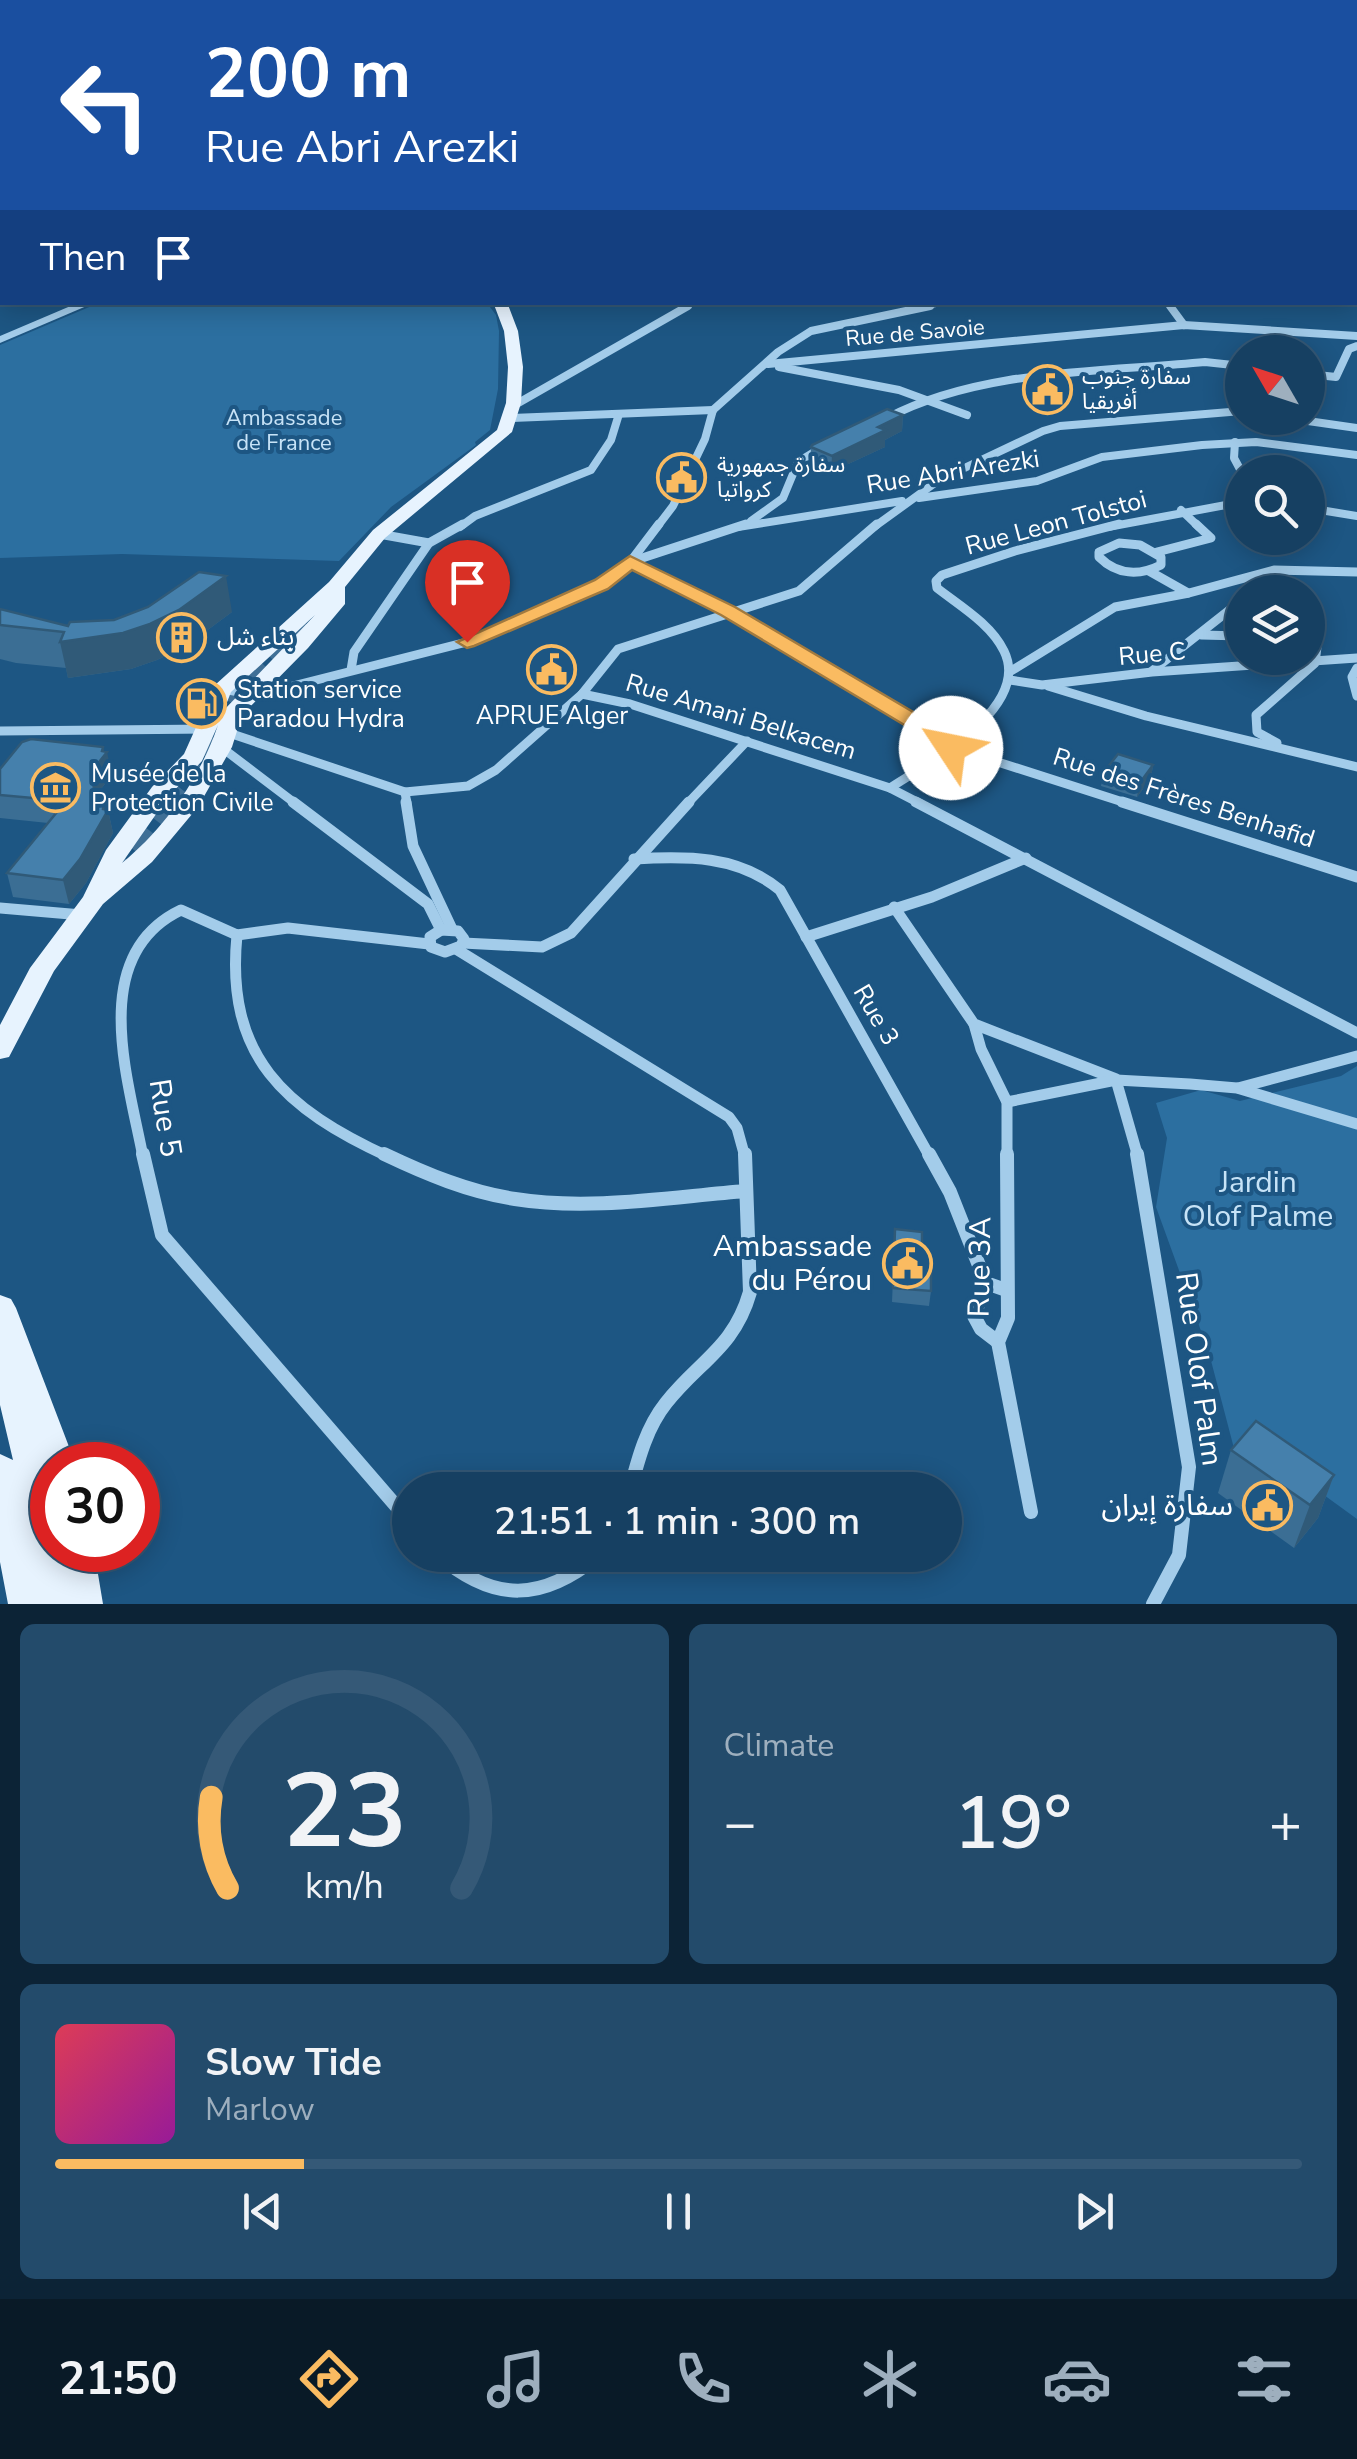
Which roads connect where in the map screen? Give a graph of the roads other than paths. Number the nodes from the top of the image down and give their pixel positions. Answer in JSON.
{"nodes":[{"id":1,"x":682,"y":0,"type":"edge"},
{"id":2,"x":708,"y":0,"type":"edge"},
{"id":3,"x":84,"y":305,"type":"edge"},
{"id":4,"x":503,"y":305,"type":"edge"},
{"id":5,"x":690,"y":305,"type":"edge"},
{"id":6,"x":934,"y":305,"type":"edge"},
{"id":7,"x":1170,"y":305,"type":"edge"},
{"id":8,"x":1184,"y":324,"type":"junction"},
{"id":9,"x":1357,"y":336,"type":"edge"},
{"id":10,"x":0,"y":340,"type":"edge"},
{"id":11,"x":1357,"y":346,"type":"edge"},
{"id":12,"x":768,"y":364,"type":"junction"},
{"id":13,"x":1225,"y":364,"type":"edge"},
{"id":14,"x":1325,"y":375,"type":"edge"},
{"id":15,"x":925,"y":398,"type":"junction"},
{"id":16,"x":713,"y":410,"type":"junction"},
{"id":17,"x":1225,"y":410,"type":"edge"},
{"id":18,"x":512,"y":412,"type":"junction"},
{"id":19,"x":619,"y":414,"type":"junction"},
{"id":20,"x":967,"y":415,"type":"dead end"},
{"id":21,"x":879,"y":421,"type":"edge"},
{"id":22,"x":1325,"y":423,"type":"edge"},
{"id":23,"x":1357,"y":428,"type":"edge"},
{"id":24,"x":1234,"y":442,"type":"junction"},
{"id":25,"x":831,"y":444,"type":"edge"},
{"id":26,"x":1234,"y":455,"type":"edge"},
{"id":27,"x":1357,"y":455,"type":"edge"},
{"id":28,"x":905,"y":501,"type":"junction"},
{"id":29,"x":1225,"y":504,"type":"edge"},
{"id":30,"x":1181,"y":510,"type":"junction"},
{"id":31,"x":1325,"y":511,"type":"edge"},
{"id":32,"x":1357,"y":516,"type":"edge"},
{"id":33,"x":746,"y":524,"type":"junction"},
{"id":34,"x":379,"y":534,"type":"junction"},
{"id":35,"x":1087,"y":534,"type":"junction"},
{"id":36,"x":428,"y":543,"type":"junction"},
{"id":37,"x":1108,"y":545,"type":"junction"},
{"id":38,"x":1157,"y":552,"type":"junction"},
{"id":39,"x":630,"y":562,"type":"junction"},
{"id":40,"x":1274,"y":570,"type":"junction"},
{"id":41,"x":1149,"y":572,"type":"junction"},
{"id":42,"x":1357,"y":572,"type":"edge"},
{"id":43,"x":1254,"y":575,"type":"edge"},
{"id":44,"x":1268,"y":575,"type":"edge"},
{"id":45,"x":1225,"y":582,"type":"edge"},
{"id":46,"x":336,"y":586,"type":"junction"},
{"id":47,"x":1189,"y":594,"type":"junction"},
{"id":48,"x":728,"y":611,"type":"junction"},
{"id":49,"x":1225,"y":614,"type":"edge"},
{"id":50,"x":1200,"y":635,"type":"junction"},
{"id":51,"x":1225,"y":636,"type":"edge"},
{"id":52,"x":1357,"y":658,"type":"edge"},
{"id":53,"x":1325,"y":662,"type":"edge"},
{"id":54,"x":1225,"y":668,"type":"edge"},
{"id":55,"x":1357,"y":668,"type":"edge"},
{"id":56,"x":350,"y":670,"type":"junction"},
{"id":57,"x":1152,"y":672,"type":"junction"},
{"id":58,"x":1011,"y":675,"type":"junction"},
{"id":59,"x":1302,"y":675,"type":"edge"},
{"id":60,"x":1042,"y":684,"type":"junction"},
{"id":61,"x":222,"y":689,"type":"junction"},
{"id":62,"x":250,"y":694,"type":"junction"},
{"id":63,"x":582,"y":694,"type":"junction"},
{"id":64,"x":1357,"y":696,"type":"edge"},
{"id":65,"x":202,"y":729,"type":"junction"},
{"id":66,"x":0,"y":731,"type":"edge"},
{"id":67,"x":224,"y":739,"type":"junction"},
{"id":68,"x":746,"y":742,"type":"junction"},
{"id":69,"x":1282,"y":746,"type":"junction"},
{"id":70,"x":951,"y":748,"type":"junction"},
{"id":71,"x":1357,"y":767,"type":"edge"},
{"id":72,"x":166,"y":785,"type":"junction"},
{"id":73,"x":890,"y":788,"type":"junction"},
{"id":74,"x":198,"y":790,"type":"junction"},
{"id":75,"x":405,"y":792,"type":"junction"},
{"id":76,"x":1026,"y":858,"type":"junction"},
{"id":77,"x":634,"y":859,"type":"junction"},
{"id":78,"x":1357,"y":878,"type":"edge"},
{"id":79,"x":88,"y":907,"type":"junction"},
{"id":80,"x":894,"y":907,"type":"junction"},
{"id":81,"x":0,"y":908,"type":"edge"},
{"id":82,"x":447,"y":929,"type":"junction"},
{"id":83,"x":237,"y":935,"type":"junction"},
{"id":84,"x":806,"y":937,"type":"junction"},
{"id":85,"x":429,"y":944,"type":"junction"},
{"id":86,"x":460,"y":946,"type":"junction"},
{"id":87,"x":974,"y":1024,"type":"junction"},
{"id":88,"x":1357,"y":1032,"type":"edge"},
{"id":89,"x":0,"y":1050,"type":"edge"},
{"id":90,"x":1357,"y":1056,"type":"edge"},
{"id":91,"x":1116,"y":1080,"type":"junction"},
{"id":92,"x":1237,"y":1088,"type":"junction"},
{"id":93,"x":1007,"y":1102,"type":"junction"},
{"id":94,"x":1357,"y":1124,"type":"edge"},
{"id":95,"x":746,"y":1191,"type":"junction"},
{"id":96,"x":986,"y":1283,"type":"junction"},
{"id":97,"x":1006,"y":1290,"type":"junction"},
{"id":98,"x":0,"y":1308,"type":"edge"},
{"id":99,"x":0,"y":1336,"type":"edge"},
{"id":100,"x":998,"y":1342,"type":"junction"},
{"id":101,"x":50,"y":1442,"type":"edge"},
{"id":102,"x":0,"y":1469,"type":"edge"},
{"id":103,"x":635,"y":1472,"type":"edge"},
{"id":104,"x":392,"y":1502,"type":"edge"},
{"id":105,"x":1032,"y":1512,"type":"dead end"},
{"id":106,"x":80,"y":1572,"type":"edge"},
{"id":107,"x":456,"y":1572,"type":"edge"},
{"id":108,"x":578,"y":1572,"type":"edge"},
{"id":109,"x":26,"y":1604,"type":"edge"},
{"id":110,"x":52,"y":1604,"type":"edge"},
{"id":111,"x":85,"y":1604,"type":"edge"},
{"id":112,"x":1153,"y":1604,"type":"edge"}],
"edges":[{"from":1,"to":2,"type":"street"},
{"from":3,"to":10,"type":"street"},
{"from":4,"to":18,"type":"main road"},
{"from":5,"to":18,"type":"street"},
{"from":6,"to":12,"type":"street"},
{"from":7,"to":8,"type":"street"},
{"from":8,"to":9,"type":"street","name":"Rue de Savoie"},
{"from":8,"to":12,"type":"street","name":"Rue de Savoie"},
{"from":11,"to":14,"type":"street"},
{"from":12,"to":15,"type":"street"},
{"from":12,"to":16,"type":"street"},
{"from":13,"to":15,"type":"street"},
{"from":15,"to":20,"type":"street"},
{"from":15,"to":21,"type":"street"},
{"from":16,"to":19,"type":"street"},
{"from":16,"to":39,"type":"street"},
{"from":17,"to":28,"type":"street"},
{"from":18,"to":19,"type":"street"},
{"from":18,"to":34,"type":"main road"},
{"from":19,"to":36,"type":"street"},
{"from":22,"to":23,"type":"street"},
{"from":24,"to":26,"type":"street"},
{"from":24,"to":27,"type":"street","name":"Rue Abri Arezki"},
{"from":24,"to":28,"type":"street","name":"Rue Abri Arezki"},
{"from":25,"to":33,"type":"street"},
{"from":28,"to":33,"type":"street","name":"Rue Abri Arezki"},
{"from":28,"to":48,"type":"street"},
{"from":29,"to":30,"type":"street","name":"Rue Leon Tolstoi"},
{"from":30,"to":35,"type":"street","name":"Rue Leon Tolstoi"},
{"from":30,"to":38,"type":"street"},
{"from":31,"to":32,"type":"street"},
{"from":33,"to":39,"type":"street","name":"Rue Abri Arezki"},
{"from":34,"to":36,"type":"street"},
{"from":34,"to":46,"type":"main road"},
{"from":35,"to":37,"type":"street"},
{"from":35,"to":58,"type":"street","name":"Rue Leon Tolstoi"},
{"from":36,"to":56,"type":"street"},
{"from":37,"to":38,"type":"street"},
{"from":37,"to":41,"type":"street"},
{"from":38,"to":41,"type":"street"},
{"from":39,"to":48,"type":"street","name":"Rue des Frères Benhafid"},
{"from":39,"to":56,"type":"street","name":"Rue Abri Arezki"},
{"from":40,"to":42,"type":"street"},
{"from":40,"to":43,"type":"street"},
{"from":40,"to":44,"type":"street"},
{"from":41,"to":47,"type":"street"},
{"from":45,"to":47,"type":"street"},
{"from":46,"to":61,"type":"main road"},
{"from":46,"to":62,"type":"main road"},
{"from":47,"to":58,"type":"street"},
{"from":48,"to":63,"type":"street"},
{"from":48,"to":70,"type":"street","name":"Rue des Frères Benhafid"},
{"from":49,"to":50,"type":"street"},
{"from":50,"to":51,"type":"street"},
{"from":50,"to":57,"type":"street"},
{"from":52,"to":53,"type":"street","name":"Rue C"},
{"from":54,"to":57,"type":"street","name":"Rue C"},
{"from":55,"to":64,"type":"street"},
{"from":56,"to":62,"type":"street","name":"Rue Abri Arezki"},
{"from":57,"to":60,"type":"street","name":"Rue C"},
{"from":58,"to":60,"type":"street","name":"Rue C"},
{"from":58,"to":70,"type":"street"},
{"from":59,"to":69,"type":"street"},
{"from":60,"to":69,"type":"street"},
{"from":61,"to":62,"type":"street","name":"Rue Abri Arezki"},
{"from":61,"to":65,"type":"main road"},
{"from":62,"to":67,"type":"main road"},
{"from":63,"to":68,"type":"street","name":"Rue Amani Belkacem"},
{"from":63,"to":75,"type":"street"},
{"from":65,"to":66,"type":"street"},
{"from":65,"to":67,"type":"street"},
{"from":65,"to":72,"type":"main road"},
{"from":67,"to":74,"type":"main road"},
{"from":67,"to":75,"type":"street"},
{"from":67,"to":82,"type":"street"},
{"from":68,"to":73,"type":"street","name":"Rue Amani Belkacem"},
{"from":68,"to":77,"type":"street"},
{"from":69,"to":71,"type":"street"},
{"from":70,"to":73,"type":"street"},
{"from":70,"to":78,"type":"street","name":"Rue des Frères Benhafid"},
{"from":72,"to":74,"type":"main road"},
{"from":72,"to":79,"type":"main road"},
{"from":73,"to":76,"type":"street","name":"Rue Amani Belkacem"},
{"from":74,"to":79,"type":"main road"},
{"from":75,"to":82,"type":"street"},
{"from":76,"to":80,"type":"street"},
{"from":76,"to":88,"type":"street","name":"Rue Amani Belkacem"},
{"from":77,"to":84,"type":"street","name":"Rue 3"},
{"from":77,"to":86,"type":"street"},
{"from":79,"to":81,"type":"street"},
{"from":79,"to":89,"type":"main road"},
{"from":80,"to":84,"type":"street"},
{"from":80,"to":87,"type":"street","name":"Rue 3A"},
{"from":82,"to":85,"type":"street"},
{"from":82,"to":86,"type":"street"},
{"from":83,"to":85,"type":"street"},
{"from":83,"to":95,"type":"street"},
{"from":83,"to":104,"type":"street","name":"Rue 5"},
{"from":84,"to":96,"type":"street","name":"Rue 3"},
{"from":85,"to":86,"type":"street"},
{"from":86,"to":95,"type":"street"},
{"from":87,"to":91,"type":"street"},
{"from":87,"to":93,"type":"street","name":"Rue 3A"},
{"from":90,"to":92,"type":"street"},
{"from":91,"to":92,"type":"street"},
{"from":91,"to":93,"type":"street"},
{"from":91,"to":112,"type":"street","name":"Rue Olof Palm"},
{"from":92,"to":94,"type":"street"},
{"from":93,"to":97,"type":"street","name":"Rue 3A"},
{"from":95,"to":103,"type":"street"},
{"from":96,"to":97,"type":"street"},
{"from":96,"to":100,"type":"street"},
{"from":97,"to":100,"type":"street","name":"Rue 3A"},
{"from":98,"to":101,"type":"main road"},
{"from":99,"to":110,"type":"main road"},
{"from":100,"to":105,"type":"street","name":"Rue 3A"},
{"from":102,"to":109,"type":"main road"},
{"from":106,"to":111,"type":"main road"},
{"from":107,"to":108,"type":"street"}]}
